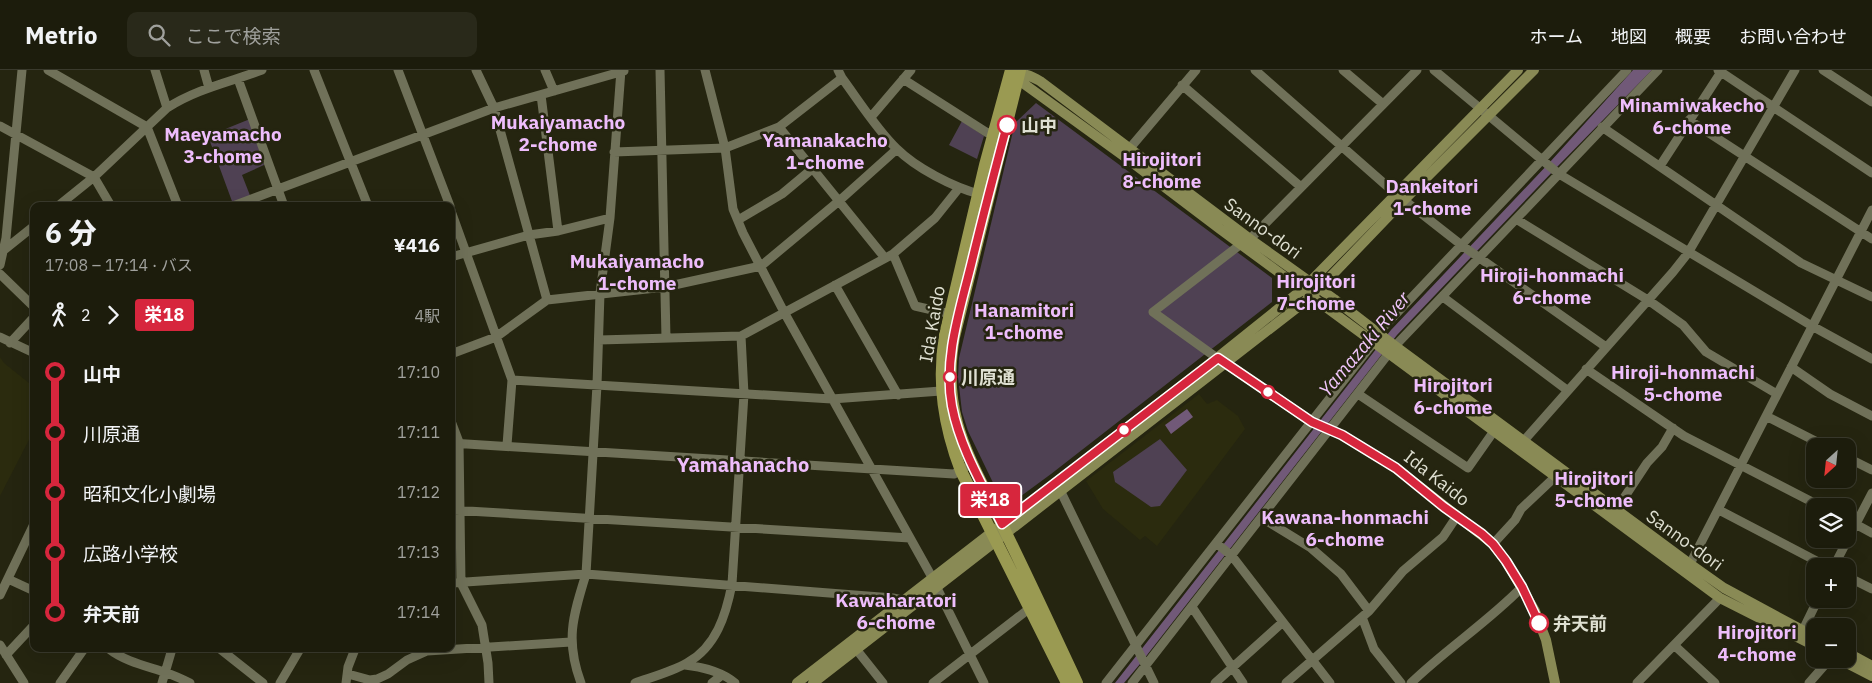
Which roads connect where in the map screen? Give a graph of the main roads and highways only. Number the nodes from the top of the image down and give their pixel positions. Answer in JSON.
{"nodes":[{"id":1,"x":1518,"y":70,"type":"edge"},
{"id":2,"x":1534,"y":70,"type":"edge"},
{"id":3,"x":1014,"y":73,"type":"edge"},
{"id":4,"x":1400,"y":197,"type":"junction"},
{"id":5,"x":1246,"y":241,"type":"junction"},
{"id":6,"x":1311,"y":289,"type":"junction"},
{"id":7,"x":1392,"y":349,"type":"junction"},
{"id":8,"x":1221,"y":360,"type":"junction"},
{"id":9,"x":1520,"y":444,"type":"junction"},
{"id":10,"x":966,"y":468,"type":"junction"},
{"id":11,"x":1004,"y":528,"type":"junction"},
{"id":12,"x":994,"y":537,"type":"junction"},
{"id":13,"x":935,"y":583,"type":"junction"},
{"id":14,"x":1806,"y":632,"type":"edge"},
{"id":15,"x":1806,"y":641,"type":"edge"},
{"id":16,"x":853,"y":645,"type":"junction"},
{"id":17,"x":1856,"y":657,"type":"edge"},
{"id":18,"x":1872,"y":666,"type":"edge"},
{"id":19,"x":1856,"y":668,"type":"edge"},
{"id":20,"x":1872,"y":676,"type":"edge"},
{"id":21,"x":797,"y":683,"type":"edge"},
{"id":22,"x":813,"y":683,"type":"edge"},
{"id":23,"x":1067,"y":683,"type":"edge"},
{"id":24,"x":1077,"y":683,"type":"edge"},
{"id":25,"x":1555,"y":683,"type":"edge"}],
"edges":[{"from":1,"to":4,"type":"main road"},
{"from":2,"to":4,"type":"main road"},
{"from":3,"to":5,"type":"main road","name":"Sanno-dori"},
{"from":3,"to":5,"type":"main road","name":"Sanno-dori"},
{"from":3,"to":10,"type":"highway","name":"Ida Kaido"},
{"from":3,"to":10,"type":"highway","name":"Ida Kaido"},
{"from":4,"to":6,"type":"main road"},
{"from":5,"to":6,"type":"main road","name":"Sanno-dori"},
{"from":6,"to":7,"type":"main road","name":"Sanno-dori"},
{"from":6,"to":8,"type":"main road"},
{"from":7,"to":9,"type":"main road","name":"Sanno-dori"},
{"from":7,"to":9,"type":"main road","name":"Sanno-dori"},
{"from":8,"to":11,"type":"main road"},
{"from":8,"to":11,"type":"main road"},
{"from":8,"to":25,"type":"main road","name":"Ida Kaido"},
{"from":9,"to":14,"type":"main road","name":"Sanno-dori"},
{"from":9,"to":15,"type":"main road","name":"Sanno-dori"},
{"from":10,"to":11,"type":"highway","name":"Ida Kaido"},
{"from":10,"to":12,"type":"highway","name":"Ida Kaido"},
{"from":11,"to":12,"type":"main road"},
{"from":11,"to":24,"type":"highway","name":"Ida Kaido"},
{"from":12,"to":13,"type":"main road"},
{"from":12,"to":23,"type":"highway","name":"Ida Kaido"},
{"from":13,"to":16,"type":"main road"},
{"from":13,"to":16,"type":"main road"},
{"from":16,"to":21,"type":"main road"},
{"from":16,"to":22,"type":"main road"},
{"from":17,"to":18,"type":"main road"},
{"from":19,"to":20,"type":"main road"}]}
